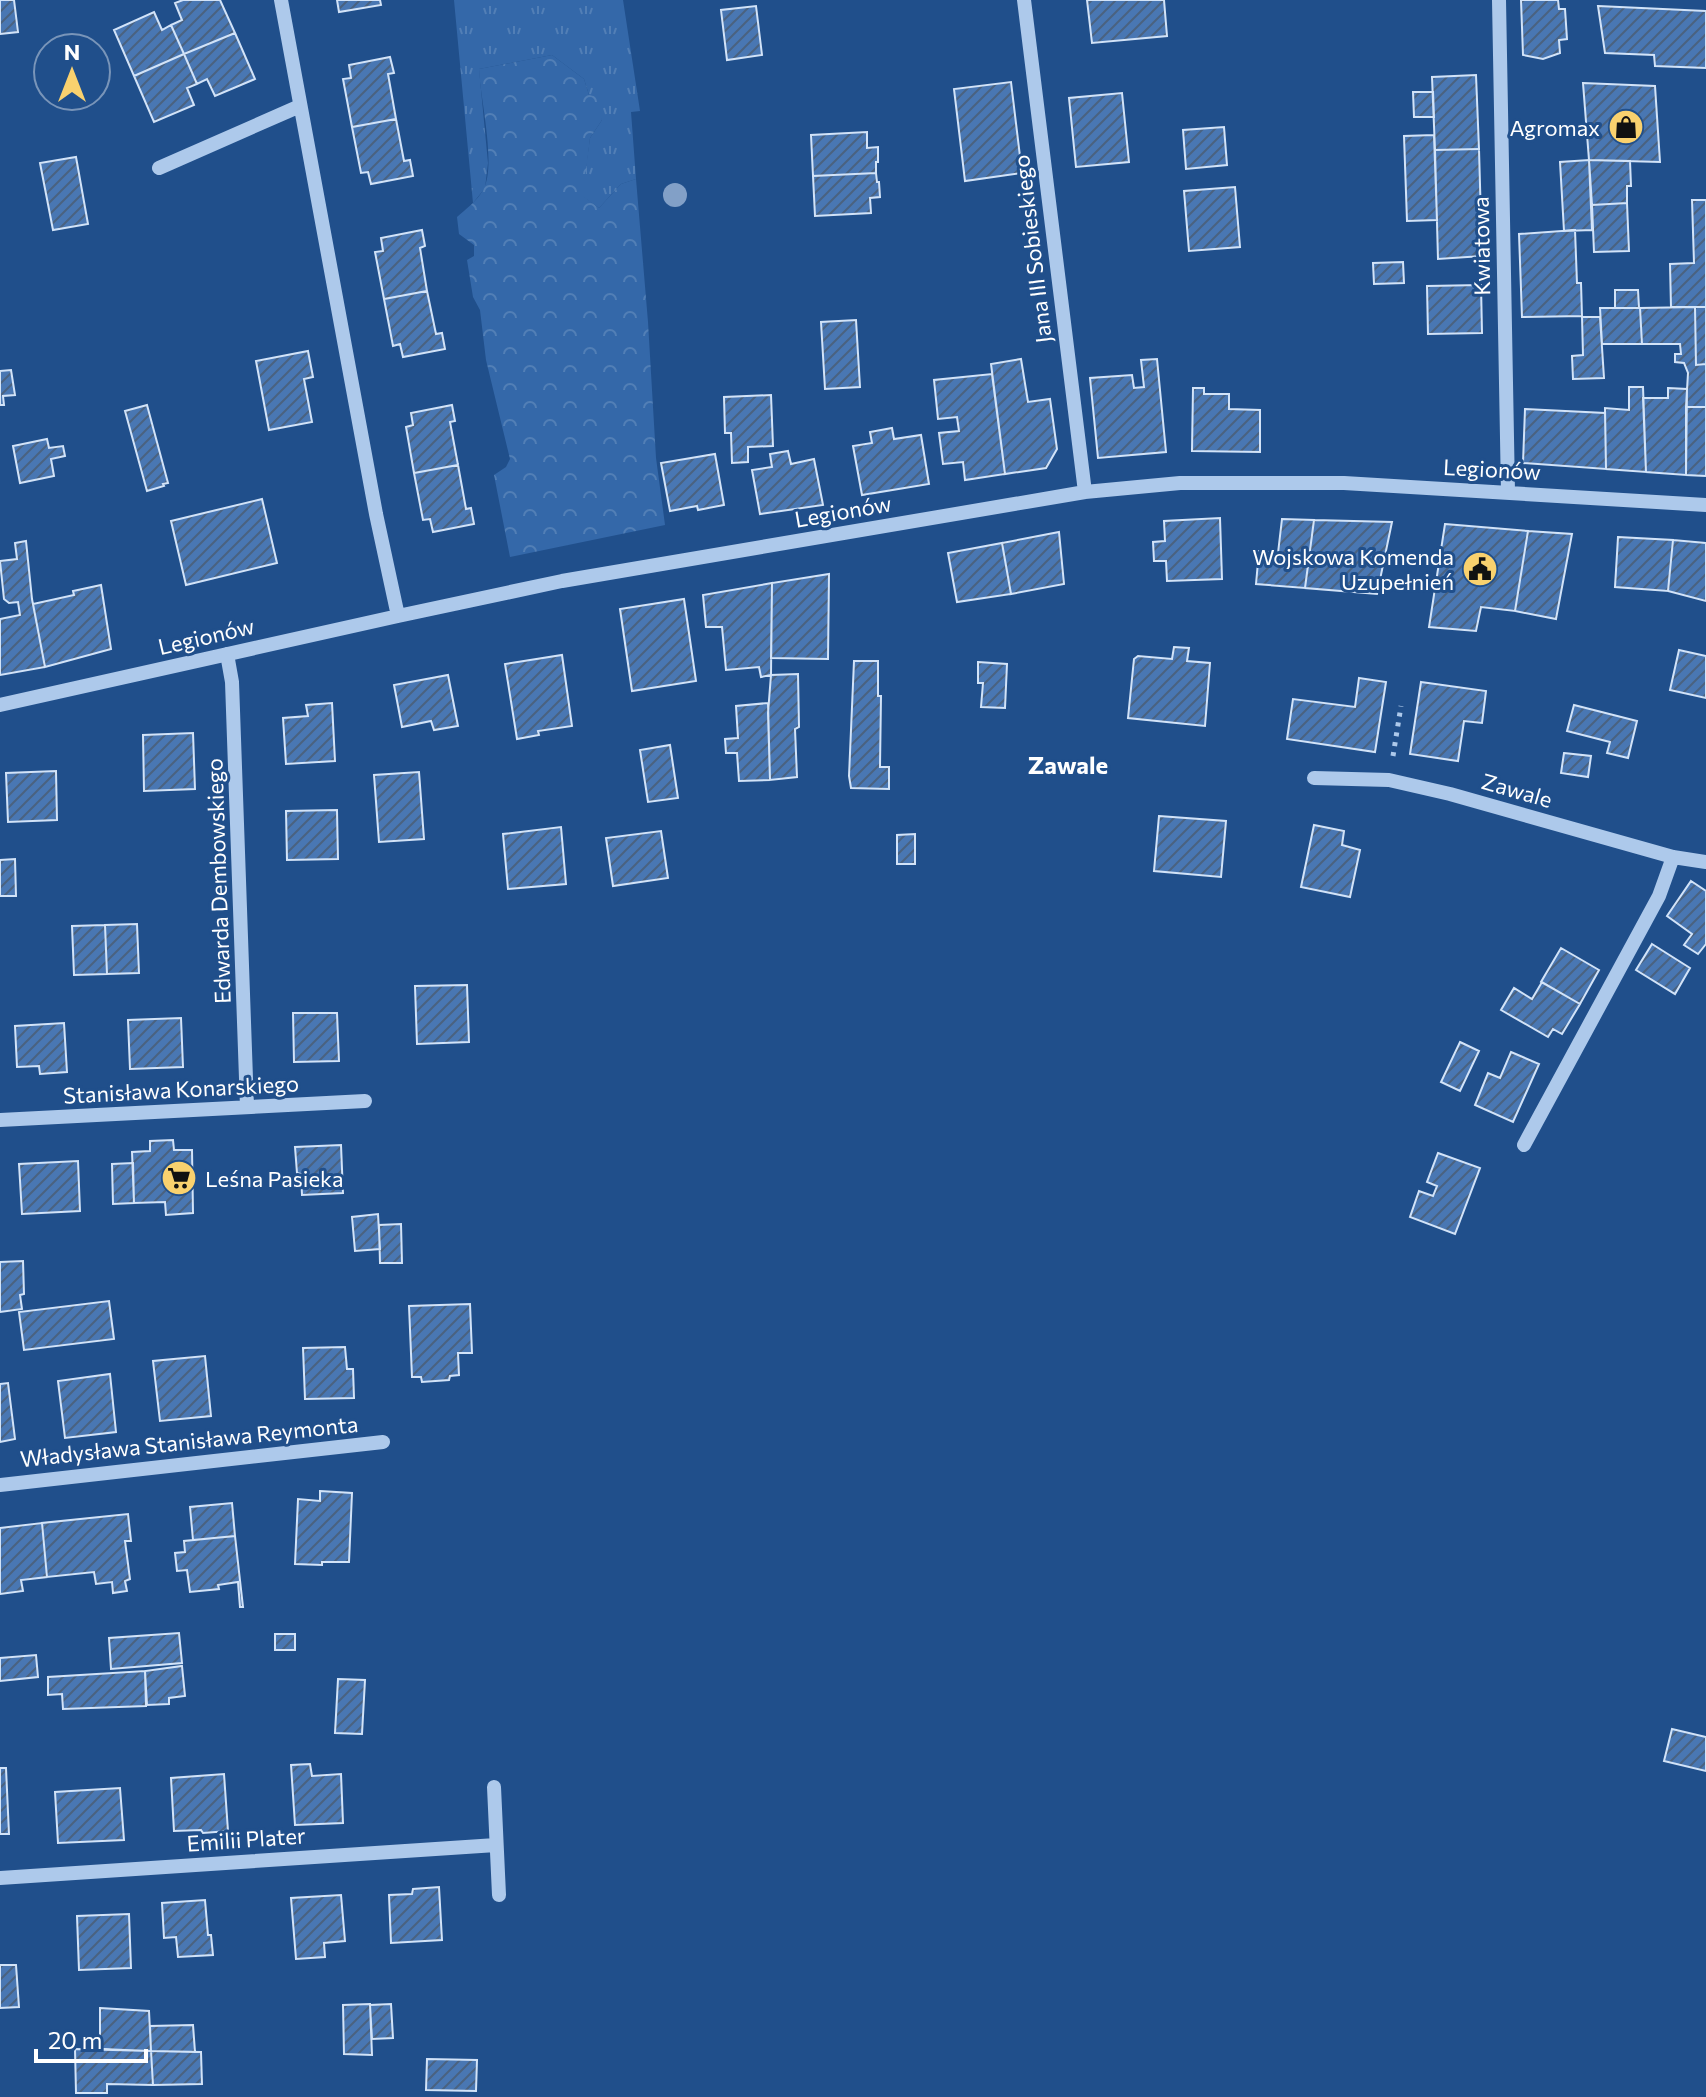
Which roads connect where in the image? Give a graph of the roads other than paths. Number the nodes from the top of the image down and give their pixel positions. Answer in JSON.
{"nodes":[{"id":1,"x":281,"y":0,"type":"edge"},
{"id":2,"x":1024,"y":0,"type":"edge"},
{"id":3,"x":1499,"y":0,"type":"edge"},
{"id":4,"x":300,"y":106,"type":"junction"},
{"id":5,"x":159,"y":168,"type":"dead end"},
{"id":6,"x":1085,"y":492,"type":"junction"},
{"id":7,"x":1508,"y":492,"type":"junction"},
{"id":8,"x":1706,"y":505,"type":"edge"},
{"id":9,"x":398,"y":616,"type":"junction"},
{"id":10,"x":227,"y":654,"type":"junction"},
{"id":11,"x":0,"y":705,"type":"edge"},
{"id":12,"x":1314,"y":778,"type":"dead end"},
{"id":13,"x":1673,"y":857,"type":"junction"},
{"id":14,"x":1706,"y":862,"type":"edge"},
{"id":15,"x":365,"y":1101,"type":"dead end"},
{"id":16,"x":247,"y":1107,"type":"junction"},
{"id":17,"x":0,"y":1120,"type":"edge"},
{"id":18,"x":1524,"y":1145,"type":"dead end"},
{"id":19,"x":383,"y":1442,"type":"dead end"},
{"id":20,"x":0,"y":1485,"type":"edge"},
{"id":21,"x":494,"y":1787,"type":"dead end"},
{"id":22,"x":496,"y":1845,"type":"junction"},
{"id":23,"x":0,"y":1878,"type":"edge"},
{"id":24,"x":499,"y":1895,"type":"dead end"}],
"edges":[{"from":1,"to":4,"type":"street"},
{"from":2,"to":6,"type":"street","name":"Jana III Sobieskiego"},
{"from":3,"to":7,"type":"street","name":"Kwiatowa"},
{"from":4,"to":5,"type":"street"},
{"from":4,"to":9,"type":"street"},
{"from":6,"to":7,"type":"street","name":"Legionów"},
{"from":6,"to":9,"type":"street","name":"Legionów"},
{"from":7,"to":8,"type":"street","name":"Legionów"},
{"from":9,"to":10,"type":"street","name":"Legionów"},
{"from":10,"to":11,"type":"street","name":"Legionów"},
{"from":10,"to":16,"type":"street","name":"Edwarda Dembowskiego"},
{"from":12,"to":13,"type":"street","name":"Zawale"},
{"from":13,"to":14,"type":"street","name":"Zawale"},
{"from":13,"to":18,"type":"street"},
{"from":15,"to":16,"type":"street","name":"Stanisława Konarskiego"},
{"from":16,"to":17,"type":"street","name":"Stanisława Konarskiego"},
{"from":19,"to":20,"type":"street","name":"Władysława Stanisława Reymonta"},
{"from":21,"to":22,"type":"street"},
{"from":22,"to":23,"type":"street","name":"Emilii Plater"},
{"from":22,"to":24,"type":"street"}]}
